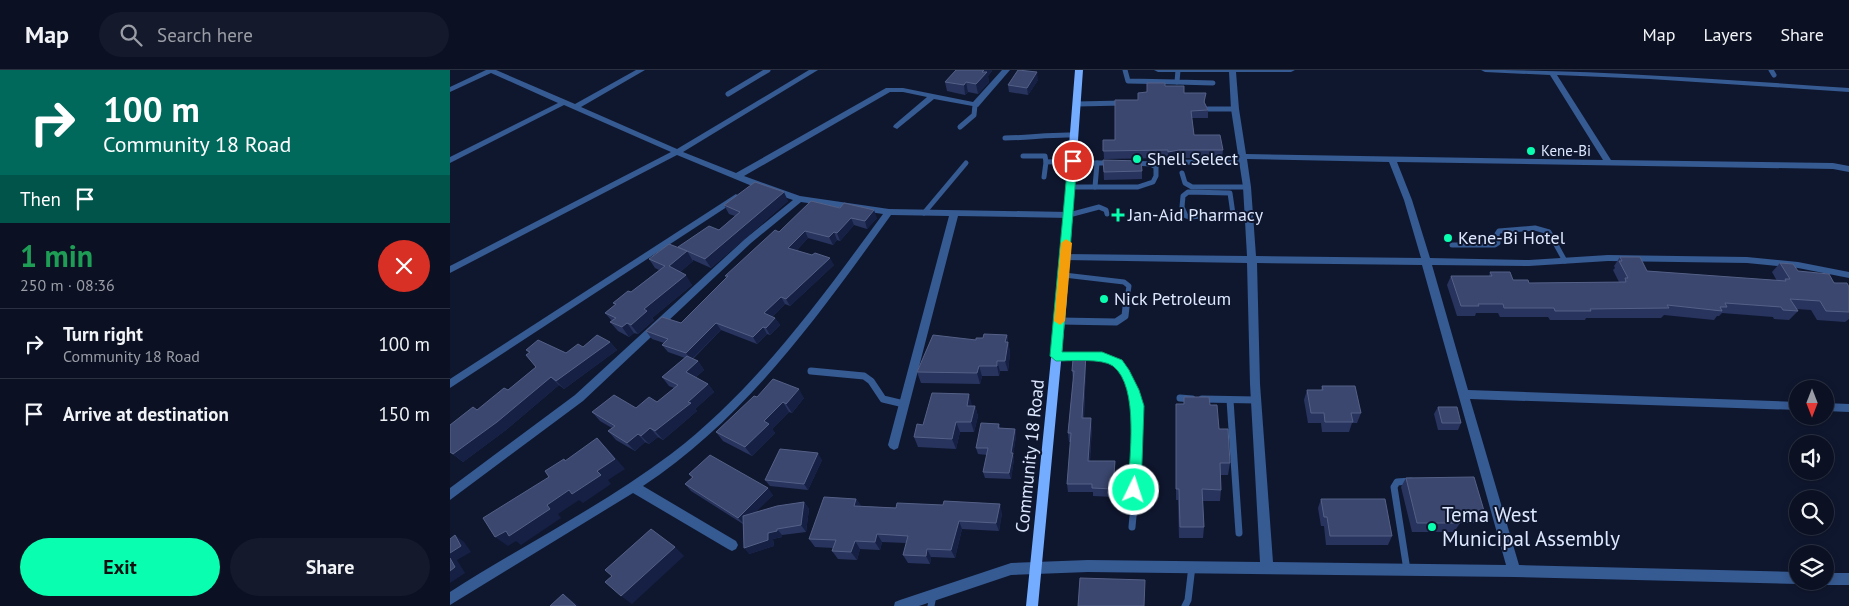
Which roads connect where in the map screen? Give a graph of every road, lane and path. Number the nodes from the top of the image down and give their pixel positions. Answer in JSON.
{"nodes":[{"id":1,"x":491,"y":70,"type":"edge"},
{"id":2,"x":641,"y":70,"type":"edge"},
{"id":3,"x":768,"y":70,"type":"edge"},
{"id":4,"x":814,"y":70,"type":"edge"},
{"id":5,"x":1006,"y":70,"type":"edge"},
{"id":6,"x":1079,"y":70,"type":"edge"},
{"id":7,"x":1125,"y":70,"type":"edge"},
{"id":8,"x":1158,"y":70,"type":"edge"},
{"id":9,"x":1178,"y":70,"type":"edge"},
{"id":10,"x":1291,"y":70,"type":"edge"},
{"id":11,"x":1485,"y":70,"type":"edge"},
{"id":12,"x":1232,"y":71,"type":"edge"},
{"id":13,"x":1596,"y":72,"type":"edge"},
{"id":14,"x":1552,"y":73,"type":"junction"},
{"id":15,"x":1177,"y":82,"type":"junction"},
{"id":16,"x":1213,"y":82,"type":"dead end"},
{"id":17,"x":450,"y":90,"type":"edge"},
{"id":18,"x":1849,"y":90,"type":"edge"},
{"id":19,"x":728,"y":94,"type":"dead end"},
{"id":20,"x":932,"y":97,"type":"junction"},
{"id":21,"x":565,"y":102,"type":"junction"},
{"id":22,"x":1134,"y":103,"type":"edge"},
{"id":23,"x":1077,"y":104,"type":"junction"},
{"id":24,"x":975,"y":105,"type":"junction"},
{"id":25,"x":576,"y":107,"type":"junction"},
{"id":26,"x":1208,"y":108,"type":"edge"},
{"id":27,"x":1235,"y":109,"type":"junction"},
{"id":28,"x":897,"y":127,"type":"dead end"},
{"id":29,"x":960,"y":127,"type":"dead end"},
{"id":30,"x":1074,"y":135,"type":"junction"},
{"id":31,"x":1004,"y":138,"type":"dead end"},
{"id":32,"x":677,"y":152,"type":"junction"},
{"id":33,"x":1023,"y":156,"type":"dead end"},
{"id":34,"x":450,"y":160,"type":"edge"},
{"id":35,"x":1244,"y":160,"type":"junction"},
{"id":36,"x":1392,"y":160,"type":"junction"},
{"id":37,"x":1046,"y":162,"type":"junction"},
{"id":38,"x":1073,"y":162,"type":"junction"},
{"id":39,"x":1179,"y":162,"type":"dead end"},
{"id":40,"x":1608,"y":162,"type":"junction"},
{"id":41,"x":966,"y":163,"type":"dead end"},
{"id":42,"x":1097,"y":163,"type":"junction"},
{"id":43,"x":1115,"y":163,"type":"edge"},
{"id":44,"x":1124,"y":163,"type":"edge"},
{"id":45,"x":1849,"y":169,"type":"edge"},
{"id":46,"x":1182,"y":173,"type":"dead end"},
{"id":47,"x":738,"y":176,"type":"junction"},
{"id":48,"x":1044,"y":177,"type":"dead end"},
{"id":49,"x":756,"y":184,"type":"junction"},
{"id":50,"x":1071,"y":187,"type":"junction"},
{"id":51,"x":1095,"y":187,"type":"junction"},
{"id":52,"x":1247,"y":187,"type":"junction"},
{"id":53,"x":799,"y":199,"type":"junction"},
{"id":54,"x":889,"y":212,"type":"junction"},
{"id":55,"x":924,"y":213,"type":"junction"},
{"id":56,"x":1249,"y":213,"type":"junction"},
{"id":57,"x":954,"y":214,"type":"junction"},
{"id":58,"x":1107,"y":214,"type":"dead end"},
{"id":59,"x":1233,"y":214,"type":"junction"},
{"id":60,"x":1069,"y":215,"type":"junction"},
{"id":61,"x":1452,"y":245,"type":"dead end"},
{"id":62,"x":1065,"y":257,"type":"junction"},
{"id":63,"x":1252,"y":259,"type":"junction"},
{"id":64,"x":1426,"y":260,"type":"junction"},
{"id":65,"x":1565,"y":261,"type":"junction"},
{"id":66,"x":450,"y":270,"type":"edge"},
{"id":67,"x":1064,"y":275,"type":"junction"},
{"id":68,"x":1849,"y":275,"type":"edge"},
{"id":69,"x":1060,"y":321,"type":"junction"},
{"id":70,"x":1056,"y":356,"type":"junction"},
{"id":71,"x":811,"y":371,"type":"dead end"},
{"id":72,"x":450,"y":384,"type":"edge"},
{"id":73,"x":1463,"y":394,"type":"junction"},
{"id":74,"x":1180,"y":398,"type":"dead end"},
{"id":75,"x":1230,"y":400,"type":"junction"},
{"id":76,"x":1256,"y":400,"type":"junction"},
{"id":77,"x":904,"y":404,"type":"junction"},
{"id":78,"x":1789,"y":406,"type":"edge"},
{"id":79,"x":1834,"y":407,"type":"edge"},
{"id":80,"x":1849,"y":408,"type":"edge"},
{"id":81,"x":894,"y":445,"type":"dead end"},
{"id":82,"x":1422,"y":481,"type":"edge"},
{"id":83,"x":632,"y":486,"type":"junction"},
{"id":84,"x":450,"y":495,"type":"edge"},
{"id":85,"x":1132,"y":526,"type":"dead end"},
{"id":86,"x":1239,"y":533,"type":"dead end"},
{"id":87,"x":732,"y":545,"type":"dead end"},
{"id":88,"x":1192,"y":566,"type":"junction"},
{"id":89,"x":1036,"y":568,"type":"junction"},
{"id":90,"x":1267,"y":568,"type":"junction"},
{"id":91,"x":1407,"y":570,"type":"junction"},
{"id":92,"x":1514,"y":571,"type":"junction"},
{"id":93,"x":1789,"y":578,"type":"edge"},
{"id":94,"x":1834,"y":579,"type":"edge"},
{"id":95,"x":1849,"y":579,"type":"edge"},
{"id":96,"x":450,"y":599,"type":"edge"},
{"id":97,"x":932,"y":600,"type":"edge"},
{"id":98,"x":900,"y":606,"type":"edge"},
{"id":99,"x":1032,"y":606,"type":"edge"},
{"id":100,"x":1185,"y":606,"type":"edge"}],
"edges":[{"from":1,"to":17,"type":"street"},
{"from":1,"to":21,"type":"street"},
{"from":2,"to":25,"type":"street"},
{"from":3,"to":19,"type":"lane"},
{"from":4,"to":32,"type":"street"},
{"from":5,"to":24,"type":"street"},
{"from":6,"to":23,"type":"main road","name":"Community 18 Road"},
{"from":7,"to":15,"type":"lane"},
{"from":8,"to":9,"type":"street"},
{"from":9,"to":12,"type":"street"},
{"from":9,"to":15,"type":"lane"},
{"from":10,"to":12,"type":"street"},
{"from":11,"to":14,"type":"street"},
{"from":12,"to":27,"type":"street"},
{"from":13,"to":14,"type":"street"},
{"from":13,"to":18,"type":"street"},
{"from":14,"to":40,"type":"street"},
{"from":15,"to":16,"type":"lane"},
{"from":20,"to":24,"type":"street"},
{"from":20,"to":28,"type":"street"},
{"from":20,"to":47,"type":"street"},
{"from":21,"to":25,"type":"street"},
{"from":21,"to":34,"type":"street"},
{"from":22,"to":23,"type":"lane"},
{"from":23,"to":30,"type":"main road","name":"Community 18 Road"},
{"from":24,"to":29,"type":"lane"},
{"from":25,"to":32,"type":"street"},
{"from":26,"to":27,"type":"lane"},
{"from":27,"to":35,"type":"street"},
{"from":30,"to":31,"type":"lane"},
{"from":30,"to":38,"type":"main road","name":"Community 18 Road"},
{"from":32,"to":47,"type":"street"},
{"from":32,"to":66,"type":"street"},
{"from":33,"to":37,"type":"lane"},
{"from":35,"to":36,"type":"street"},
{"from":35,"to":39,"type":"lane"},
{"from":35,"to":52,"type":"street"},
{"from":36,"to":40,"type":"street"},
{"from":36,"to":64,"type":"street"},
{"from":37,"to":38,"type":"lane"},
{"from":37,"to":48,"type":"lane"},
{"from":38,"to":42,"type":"lane"},
{"from":38,"to":50,"type":"main road","name":"Community 18 Road"},
{"from":40,"to":45,"type":"street"},
{"from":41,"to":55,"type":"lane"},
{"from":42,"to":43,"type":"lane"},
{"from":42,"to":51,"type":"lane"},
{"from":44,"to":51,"type":"lane"},
{"from":46,"to":52,"type":"lane"},
{"from":47,"to":49,"type":"street"},
{"from":49,"to":53,"type":"street"},
{"from":49,"to":72,"type":"street"},
{"from":50,"to":51,"type":"lane"},
{"from":50,"to":60,"type":"main road","name":"Community 18 Road"},
{"from":52,"to":56,"type":"street"},
{"from":53,"to":54,"type":"street"},
{"from":53,"to":84,"type":"street"},
{"from":54,"to":55,"type":"street"},
{"from":54,"to":83,"type":"street"},
{"from":55,"to":57,"type":"street"},
{"from":56,"to":59,"type":"lane"},
{"from":56,"to":63,"type":"street"},
{"from":57,"to":60,"type":"street"},
{"from":57,"to":77,"type":"street"},
{"from":58,"to":60,"type":"lane"},
{"from":59,"to":59,"type":"lane"},
{"from":60,"to":62,"type":"main road","name":"Community 18 Road"},
{"from":61,"to":65,"type":"lane"},
{"from":62,"to":63,"type":"street"},
{"from":62,"to":67,"type":"main road","name":"Community 18 Road"},
{"from":63,"to":64,"type":"street"},
{"from":63,"to":76,"type":"street"},
{"from":64,"to":65,"type":"street"},
{"from":64,"to":73,"type":"street"},
{"from":65,"to":68,"type":"street"},
{"from":67,"to":69,"type":"main road","name":"Community 18 Road"},
{"from":67,"to":69,"type":"lane"},
{"from":69,"to":70,"type":"main road","name":"Community 18 Road"},
{"from":70,"to":85,"type":"lane"},
{"from":70,"to":89,"type":"main road","name":"Community 18 Road"},
{"from":71,"to":77,"type":"lane"},
{"from":73,"to":78,"type":"street"},
{"from":73,"to":92,"type":"street"},
{"from":74,"to":75,"type":"lane"},
{"from":75,"to":76,"type":"lane"},
{"from":75,"to":86,"type":"lane"},
{"from":76,"to":90,"type":"street"},
{"from":77,"to":81,"type":"street"},
{"from":79,"to":80,"type":"street"},
{"from":82,"to":91,"type":"lane"},
{"from":83,"to":87,"type":"street"},
{"from":83,"to":96,"type":"street"},
{"from":88,"to":89,"type":"street"},
{"from":88,"to":90,"type":"street"},
{"from":88,"to":100,"type":"lane"},
{"from":89,"to":97,"type":"street"},
{"from":89,"to":99,"type":"main road","name":"Community 18 Road"},
{"from":90,"to":91,"type":"street"},
{"from":91,"to":92,"type":"street"},
{"from":92,"to":93,"type":"street"},
{"from":94,"to":95,"type":"street"},
{"from":97,"to":98,"type":"street"}]}
